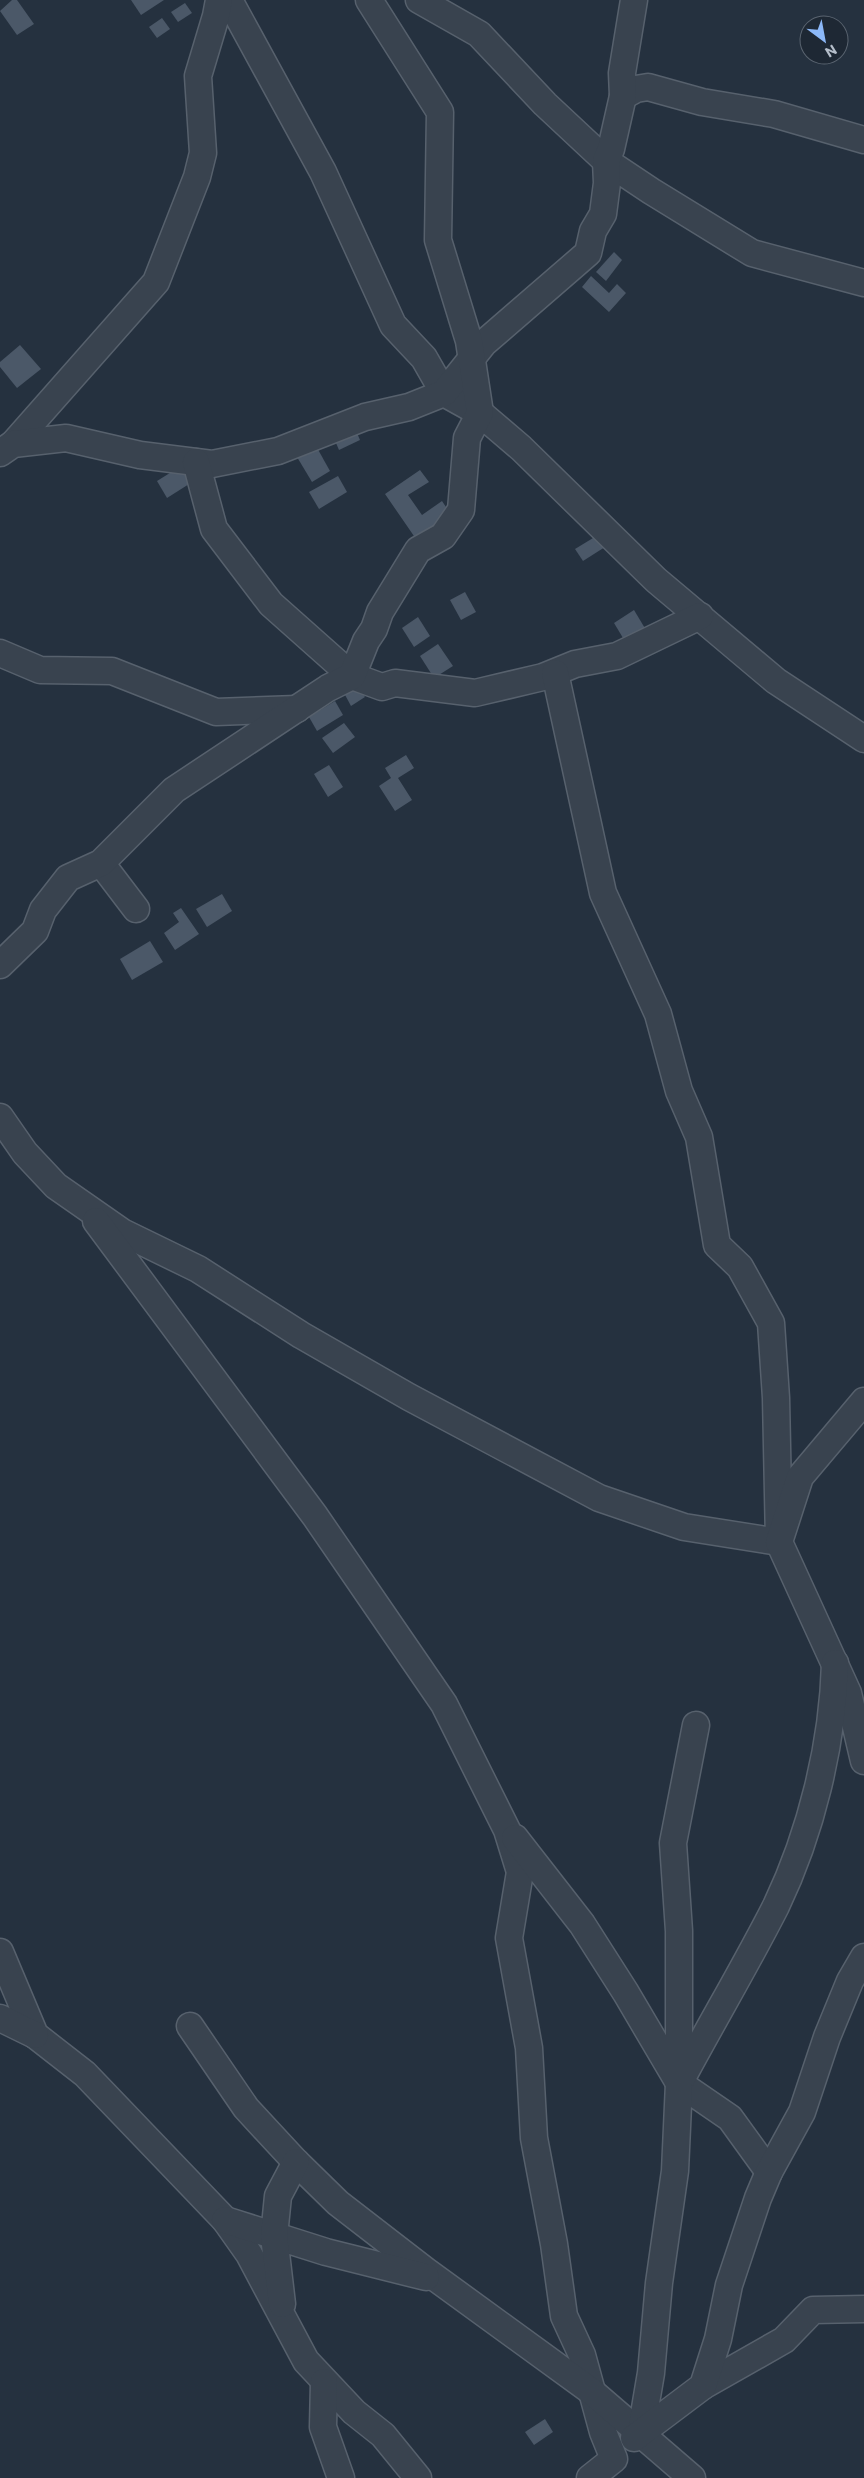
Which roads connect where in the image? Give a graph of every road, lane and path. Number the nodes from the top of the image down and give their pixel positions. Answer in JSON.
{"nodes":[{"id":1,"x":219,"y":0,"type":"edge"},
{"id":2,"x":229,"y":0,"type":"edge"},
{"id":3,"x":369,"y":0,"type":"edge"},
{"id":4,"x":419,"y":0,"type":"edge"},
{"id":5,"x":634,"y":0,"type":"edge"},
{"id":6,"x":624,"y":96,"type":"junction"},
{"id":7,"x":864,"y":140,"type":"edge"},
{"id":8,"x":606,"y":161,"type":"junction"},
{"id":9,"x":864,"y":283,"type":"edge"},
{"id":10,"x":472,"y":359,"type":"junction"},
{"id":11,"x":444,"y":393,"type":"junction"},
{"id":12,"x":480,"y":413,"type":"junction"},
{"id":13,"x":6,"y":449,"type":"edge"},
{"id":14,"x":196,"y":462,"type":"junction"},
{"id":15,"x":700,"y":616,"type":"junction"},
{"id":16,"x":0,"y":653,"type":"edge"},
{"id":17,"x":555,"y":673,"type":"junction"},
{"id":18,"x":352,"y":676,"type":"junction"},
{"id":19,"x":298,"y":709,"type":"junction"},
{"id":20,"x":864,"y":739,"type":"edge"},
{"id":21,"x":101,"y":863,"type":"junction"},
{"id":22,"x":136,"y":909,"type":"dead end"},
{"id":23,"x":0,"y":965,"type":"edge"},
{"id":24,"x":0,"y":1117,"type":"edge"},
{"id":25,"x":90,"y":1210,"type":"junction"},
{"id":26,"x":864,"y":1400,"type":"edge"},
{"id":27,"x":779,"y":1542,"type":"junction"},
{"id":28,"x":835,"y":1664,"type":"junction"},
{"id":29,"x":696,"y":1726,"type":"dead end"},
{"id":30,"x":864,"y":1761,"type":"edge"},
{"id":31,"x":508,"y":1830,"type":"junction"},
{"id":32,"x":0,"y":1952,"type":"edge"},
{"id":33,"x":864,"y":1957,"type":"edge"},
{"id":34,"x":0,"y":2018,"type":"edge"},
{"id":35,"x":190,"y":2026,"type":"dead end"},
{"id":36,"x":35,"y":2035,"type":"junction"},
{"id":37,"x":679,"y":2083,"type":"junction"},
{"id":38,"x":296,"y":2162,"type":"junction"},
{"id":39,"x":769,"y":2172,"type":"junction"},
{"id":40,"x":225,"y":2220,"type":"junction"},
{"id":41,"x":274,"y":2236,"type":"junction"},
{"id":42,"x":437,"y":2279,"type":"junction"},
{"id":43,"x":864,"y":2309,"type":"edge"},
{"id":44,"x":284,"y":2318,"type":"junction"},
{"id":45,"x":324,"y":2382,"type":"junction"},
{"id":46,"x":703,"y":2386,"type":"junction"},
{"id":47,"x":591,"y":2391,"type":"junction"},
{"id":48,"x":641,"y":2432,"type":"junction"},
{"id":49,"x":616,"y":2469,"type":"edge"},
{"id":50,"x":342,"y":2478,"type":"edge"},
{"id":51,"x":418,"y":2478,"type":"edge"},
{"id":52,"x":590,"y":2478,"type":"edge"},
{"id":53,"x":692,"y":2478,"type":"edge"}],
"edges":[{"from":1,"to":13,"type":"street"},
{"from":2,"to":11,"type":"street"},
{"from":3,"to":10,"type":"street"},
{"from":4,"to":8,"type":"street"},
{"from":5,"to":6,"type":"street"},
{"from":6,"to":7,"type":"street"},
{"from":6,"to":8,"type":"street"},
{"from":8,"to":9,"type":"street"},
{"from":8,"to":10,"type":"street"},
{"from":10,"to":11,"type":"street"},
{"from":10,"to":12,"type":"street"},
{"from":11,"to":12,"type":"street"},
{"from":11,"to":14,"type":"street"},
{"from":12,"to":15,"type":"street"},
{"from":12,"to":18,"type":"street"},
{"from":13,"to":14,"type":"street"},
{"from":14,"to":18,"type":"street"},
{"from":15,"to":17,"type":"street"},
{"from":15,"to":20,"type":"street"},
{"from":16,"to":19,"type":"street"},
{"from":17,"to":18,"type":"street"},
{"from":17,"to":27,"type":"street"},
{"from":18,"to":19,"type":"street"},
{"from":19,"to":21,"type":"street"},
{"from":21,"to":22,"type":"street"},
{"from":21,"to":23,"type":"street"},
{"from":24,"to":25,"type":"street"},
{"from":25,"to":27,"type":"street"},
{"from":25,"to":31,"type":"street"},
{"from":26,"to":27,"type":"street"},
{"from":27,"to":28,"type":"street"},
{"from":28,"to":30,"type":"street"},
{"from":28,"to":37,"type":"street"},
{"from":29,"to":37,"type":"street"},
{"from":31,"to":37,"type":"street"},
{"from":31,"to":47,"type":"street"},
{"from":32,"to":36,"type":"street"},
{"from":33,"to":39,"type":"street"},
{"from":34,"to":36,"type":"street"},
{"from":35,"to":38,"type":"street"},
{"from":36,"to":40,"type":"street"},
{"from":37,"to":39,"type":"street"},
{"from":37,"to":48,"type":"street"},
{"from":38,"to":41,"type":"street"},
{"from":38,"to":42,"type":"street"},
{"from":39,"to":46,"type":"street"},
{"from":40,"to":41,"type":"street"},
{"from":40,"to":44,"type":"street"},
{"from":41,"to":42,"type":"street"},
{"from":41,"to":44,"type":"street"},
{"from":42,"to":47,"type":"street"},
{"from":43,"to":46,"type":"street"},
{"from":44,"to":45,"type":"street"},
{"from":45,"to":50,"type":"street"},
{"from":45,"to":51,"type":"street"},
{"from":46,"to":48,"type":"street"},
{"from":47,"to":48,"type":"street"},
{"from":47,"to":49,"type":"street"},
{"from":48,"to":49,"type":"street"},
{"from":48,"to":53,"type":"street"},
{"from":49,"to":52,"type":"street"}]}
